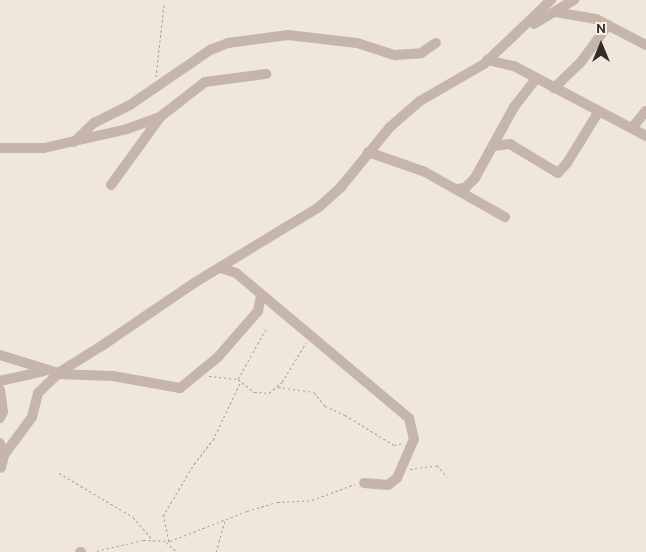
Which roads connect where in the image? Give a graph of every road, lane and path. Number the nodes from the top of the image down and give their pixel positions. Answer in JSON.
{"nodes":[{"id":1,"x":552,"y":0,"type":"edge"},
{"id":2,"x":574,"y":0,"type":"edge"},
{"id":3,"x":164,"y":4,"type":"dead end"},
{"id":4,"x":555,"y":12,"type":"junction"},
{"id":5,"x":608,"y":25,"type":"junction"},
{"id":6,"x":520,"y":32,"type":"junction"},
{"id":7,"x":436,"y":43,"type":"dead end"},
{"id":8,"x":646,"y":45,"type":"edge"},
{"id":9,"x":487,"y":60,"type":"junction"},
{"id":10,"x":266,"y":74,"type":"dead end"},
{"id":11,"x":536,"y":79,"type":"junction"},
{"id":12,"x":554,"y":88,"type":"junction"},
{"id":13,"x":153,"y":90,"type":"junction"},
{"id":14,"x":599,"y":110,"type":"junction"},
{"id":15,"x":646,"y":111,"type":"edge"},
{"id":16,"x":160,"y":118,"type":"junction"},
{"id":17,"x":632,"y":128,"type":"junction"},
{"id":18,"x":646,"y":136,"type":"edge"},
{"id":19,"x":74,"y":142,"type":"junction"},
{"id":20,"x":493,"y":146,"type":"junction"},
{"id":21,"x":0,"y":148,"type":"edge"},
{"id":22,"x":368,"y":152,"type":"junction"},
{"id":23,"x":111,"y":185,"type":"dead end"},
{"id":24,"x":457,"y":189,"type":"junction"},
{"id":25,"x":505,"y":217,"type":"dead end"},
{"id":26,"x":221,"y":268,"type":"junction"},
{"id":27,"x":263,"y":302,"type":"junction"},
{"id":28,"x":266,"y":330,"type":"dead end"},
{"id":29,"x":311,"y":335,"type":"junction"},
{"id":30,"x":0,"y":355,"type":"edge"},
{"id":31,"x":44,"y":371,"type":"junction"},
{"id":32,"x":56,"y":374,"type":"junction"},
{"id":33,"x":196,"y":377,"type":"junction"},
{"id":34,"x":238,"y":379,"type":"junction"},
{"id":35,"x":241,"y":381,"type":"junction"},
{"id":36,"x":0,"y":382,"type":"edge"},
{"id":37,"x":278,"y":387,"type":"junction"},
{"id":38,"x":0,"y":390,"type":"edge"},
{"id":39,"x":0,"y":418,"type":"edge"},
{"id":40,"x":414,"y":439,"type":"junction"},
{"id":41,"x":0,"y":443,"type":"edge"},
{"id":42,"x":4,"y":455,"type":"junction"},
{"id":43,"x":1,"y":468,"type":"edge"},
{"id":44,"x":399,"y":472,"type":"junction"},
{"id":45,"x":59,"y":474,"type":"dead end"},
{"id":46,"x":447,"y":478,"type":"dead end"},
{"id":47,"x":364,"y":482,"type":"joint"},
{"id":48,"x":225,"y":521,"type":"junction"},
{"id":49,"x":153,"y":540,"type":"junction"},
{"id":50,"x":169,"y":541,"type":"junction"},
{"id":51,"x":165,"y":542,"type":"junction"},
{"id":52,"x":92,"y":552,"type":"edge"},
{"id":53,"x":177,"y":552,"type":"edge"},
{"id":54,"x":216,"y":552,"type":"edge"}],
"edges":[{"from":1,"to":6,"type":"street"},
{"from":2,"to":4,"type":"street"},
{"from":3,"to":13,"type":"path"},
{"from":4,"to":5,"type":"street"},
{"from":4,"to":6,"type":"street"},
{"from":5,"to":8,"type":"street"},
{"from":5,"to":12,"type":"street"},
{"from":6,"to":9,"type":"street"},
{"from":7,"to":13,"type":"street"},
{"from":9,"to":11,"type":"street"},
{"from":9,"to":22,"type":"street"},
{"from":10,"to":16,"type":"street"},
{"from":11,"to":12,"type":"street"},
{"from":11,"to":20,"type":"street"},
{"from":12,"to":14,"type":"street"},
{"from":13,"to":19,"type":"street"},
{"from":14,"to":17,"type":"street"},
{"from":14,"to":20,"type":"street"},
{"from":15,"to":17,"type":"street"},
{"from":16,"to":19,"type":"street"},
{"from":16,"to":23,"type":"street"},
{"from":17,"to":18,"type":"street"},
{"from":19,"to":21,"type":"street"},
{"from":20,"to":24,"type":"street"},
{"from":22,"to":24,"type":"street"},
{"from":22,"to":26,"type":"street"},
{"from":24,"to":25,"type":"street"},
{"from":26,"to":27,"type":"street"},
{"from":26,"to":32,"type":"street"},
{"from":27,"to":29,"type":"street"},
{"from":27,"to":33,"type":"street"},
{"from":28,"to":34,"type":"path"},
{"from":29,"to":37,"type":"path"},
{"from":29,"to":40,"type":"street"},
{"from":30,"to":31,"type":"street"},
{"from":31,"to":32,"type":"street"},
{"from":31,"to":36,"type":"street"},
{"from":32,"to":33,"type":"street"},
{"from":32,"to":42,"type":"street"},
{"from":33,"to":34,"type":"path"},
{"from":34,"to":35,"type":"path"},
{"from":35,"to":37,"type":"path"},
{"from":35,"to":50,"type":"path"},
{"from":37,"to":40,"type":"path"},
{"from":38,"to":39,"type":"street"},
{"from":40,"to":44,"type":"street"},
{"from":41,"to":42,"type":"street"},
{"from":42,"to":43,"type":"street"},
{"from":44,"to":46,"type":"path"},
{"from":44,"to":47,"type":"street"},
{"from":45,"to":49,"type":"path"},
{"from":47,"to":48,"type":"path"},
{"from":48,"to":50,"type":"path"},
{"from":48,"to":54,"type":"path"},
{"from":49,"to":51,"type":"path"},
{"from":49,"to":52,"type":"path"},
{"from":50,"to":51,"type":"path"},
{"from":51,"to":53,"type":"path"}]}
